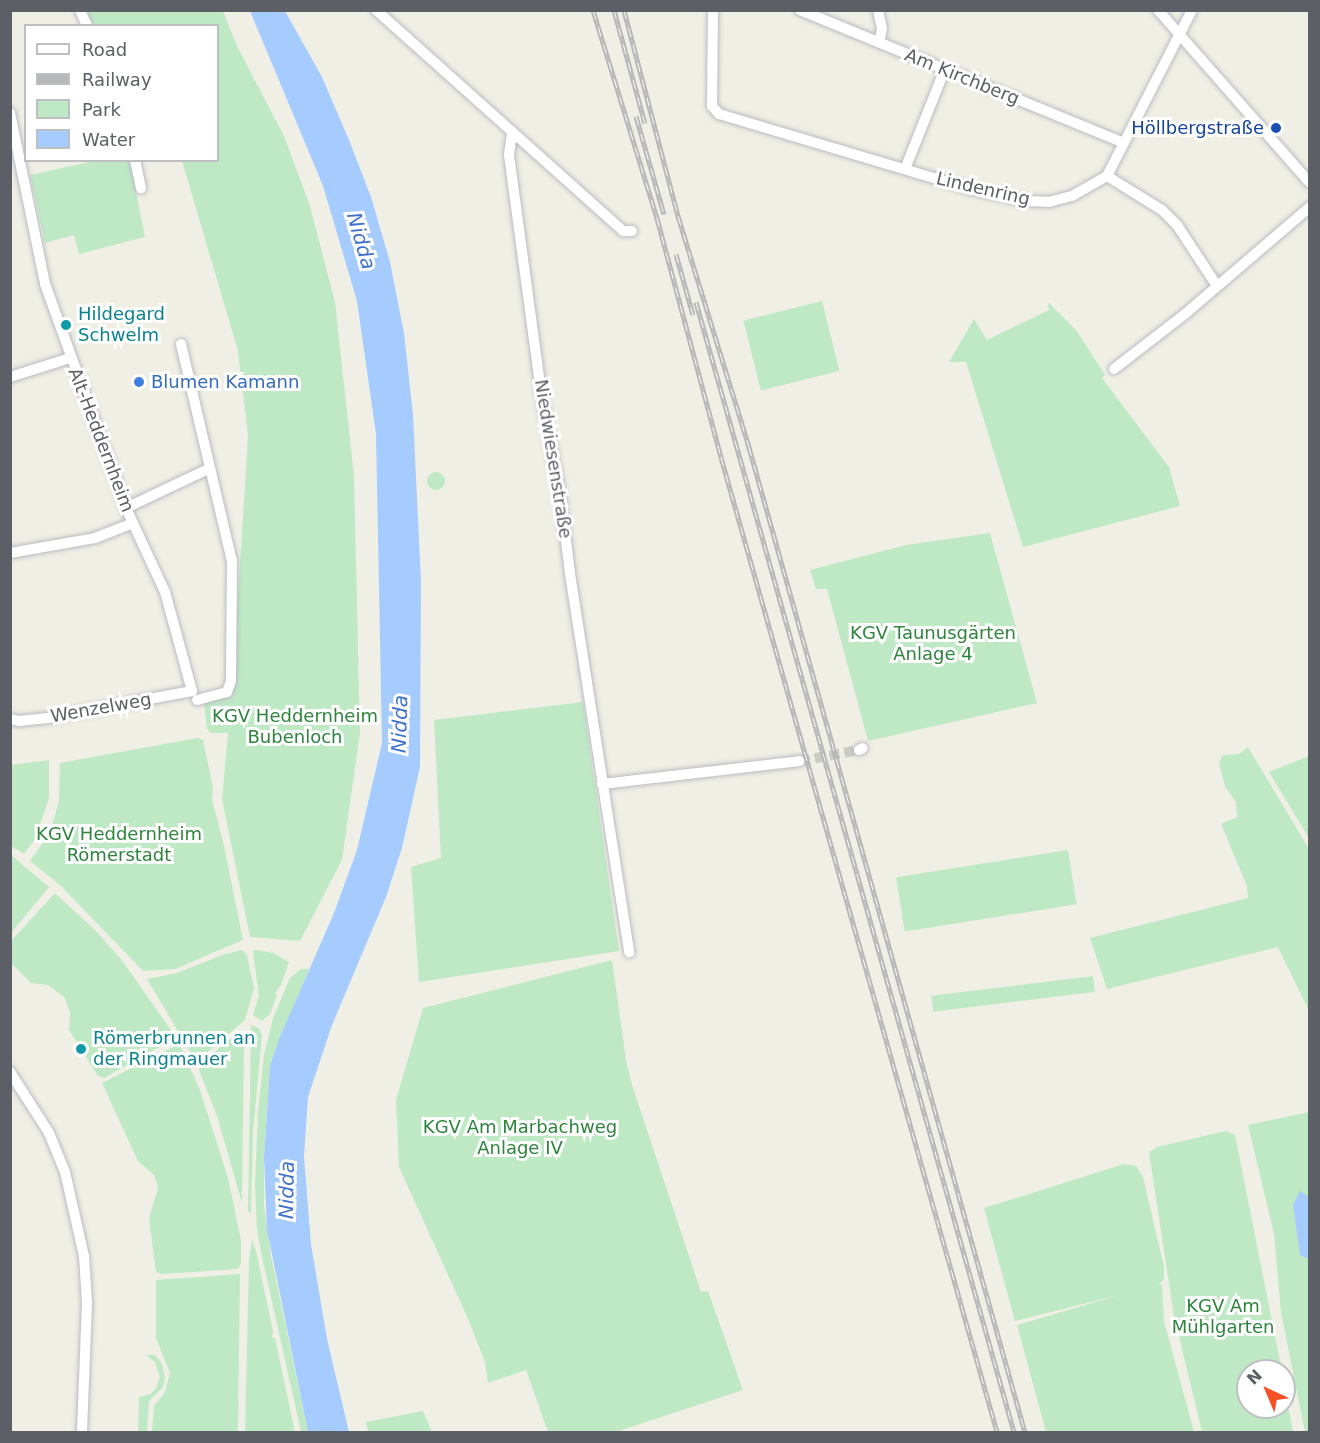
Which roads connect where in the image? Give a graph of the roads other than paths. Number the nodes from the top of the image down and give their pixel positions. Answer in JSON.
{"nodes":[{"id":1,"x":80,"y":10,"type":"edge"},
{"id":2,"x":376,"y":10,"type":"edge"},
{"id":3,"x":714,"y":10,"type":"edge"},
{"id":4,"x":800,"y":10,"type":"edge"},
{"id":5,"x":878,"y":10,"type":"edge"},
{"id":6,"x":1158,"y":10,"type":"edge"},
{"id":7,"x":1192,"y":10,"type":"edge"},
{"id":8,"x":86,"y":24,"type":"edge"},
{"id":9,"x":1180,"y":34,"type":"junction"},
{"id":10,"x":879,"y":43,"type":"junction"},
{"id":11,"x":945,"y":69,"type":"junction"},
{"id":12,"x":10,"y":113,"type":"edge"},
{"id":13,"x":513,"y":133,"type":"junction"},
{"id":14,"x":1124,"y":143,"type":"junction"},
{"id":15,"x":135,"y":162,"type":"edge"},
{"id":16,"x":906,"y":169,"type":"junction"},
{"id":17,"x":1107,"y":176,"type":"junction"},
{"id":18,"x":1310,"y":183,"type":"edge"},
{"id":19,"x":141,"y":188,"type":"dead end"},
{"id":20,"x":1310,"y":207,"type":"edge"},
{"id":21,"x":632,"y":231,"type":"dead end"},
{"id":22,"x":1217,"y":286,"type":"junction"},
{"id":23,"x":181,"y":344,"type":"dead end"},
{"id":24,"x":70,"y":358,"type":"junction"},
{"id":25,"x":1114,"y":369,"type":"dead end"},
{"id":26,"x":10,"y":377,"type":"edge"},
{"id":27,"x":208,"y":468,"type":"junction"},
{"id":28,"x":126,"y":508,"type":"junction"},
{"id":29,"x":133,"y":523,"type":"junction"},
{"id":30,"x":10,"y":553,"type":"edge"},
{"id":31,"x":194,"y":696,"type":"junction"},
{"id":32,"x":10,"y":719,"type":"edge"},
{"id":33,"x":800,"y":761,"type":"tunnel mouth"},
{"id":34,"x":602,"y":784,"type":"junction"},
{"id":35,"x":629,"y":952,"type":"dead end"},
{"id":36,"x":10,"y":1072,"type":"edge"},
{"id":37,"x":82,"y":1432,"type":"edge"}],
"edges":[{"from":1,"to":8,"type":"street"},
{"from":2,"to":13,"type":"street"},
{"from":3,"to":16,"type":"street","name":"Lindenring"},
{"from":4,"to":10,"type":"street","name":"Am Kirchberg"},
{"from":5,"to":10,"type":"street"},
{"from":6,"to":9,"type":"street"},
{"from":7,"to":9,"type":"street"},
{"from":9,"to":14,"type":"street"},
{"from":9,"to":18,"type":"street"},
{"from":10,"to":11,"type":"street","name":"Am Kirchberg"},
{"from":11,"to":14,"type":"street","name":"Am Kirchberg"},
{"from":11,"to":16,"type":"street"},
{"from":12,"to":24,"type":"street","name":"Alt-Heddernheim"},
{"from":13,"to":21,"type":"street"},
{"from":13,"to":34,"type":"street","name":"Niedwiesenstraße"},
{"from":14,"to":17,"type":"street"},
{"from":15,"to":19,"type":"street"},
{"from":16,"to":17,"type":"street","name":"Lindenring"},
{"from":17,"to":22,"type":"street"},
{"from":20,"to":22,"type":"street"},
{"from":22,"to":25,"type":"street"},
{"from":23,"to":27,"type":"street"},
{"from":24,"to":26,"type":"street"},
{"from":24,"to":28,"type":"street","name":"Alt-Heddernheim"},
{"from":27,"to":28,"type":"street"},
{"from":27,"to":31,"type":"street","name":"Wenzelweg"},
{"from":28,"to":29,"type":"street","name":"Alt-Heddernheim"},
{"from":29,"to":30,"type":"street"},
{"from":29,"to":31,"type":"street","name":"Alt-Heddernheim"},
{"from":31,"to":32,"type":"street","name":"Wenzelweg"},
{"from":33,"to":34,"type":"street"},
{"from":34,"to":35,"type":"street","name":"Niedwiesenstraße"},
{"from":36,"to":37,"type":"street"}]}
